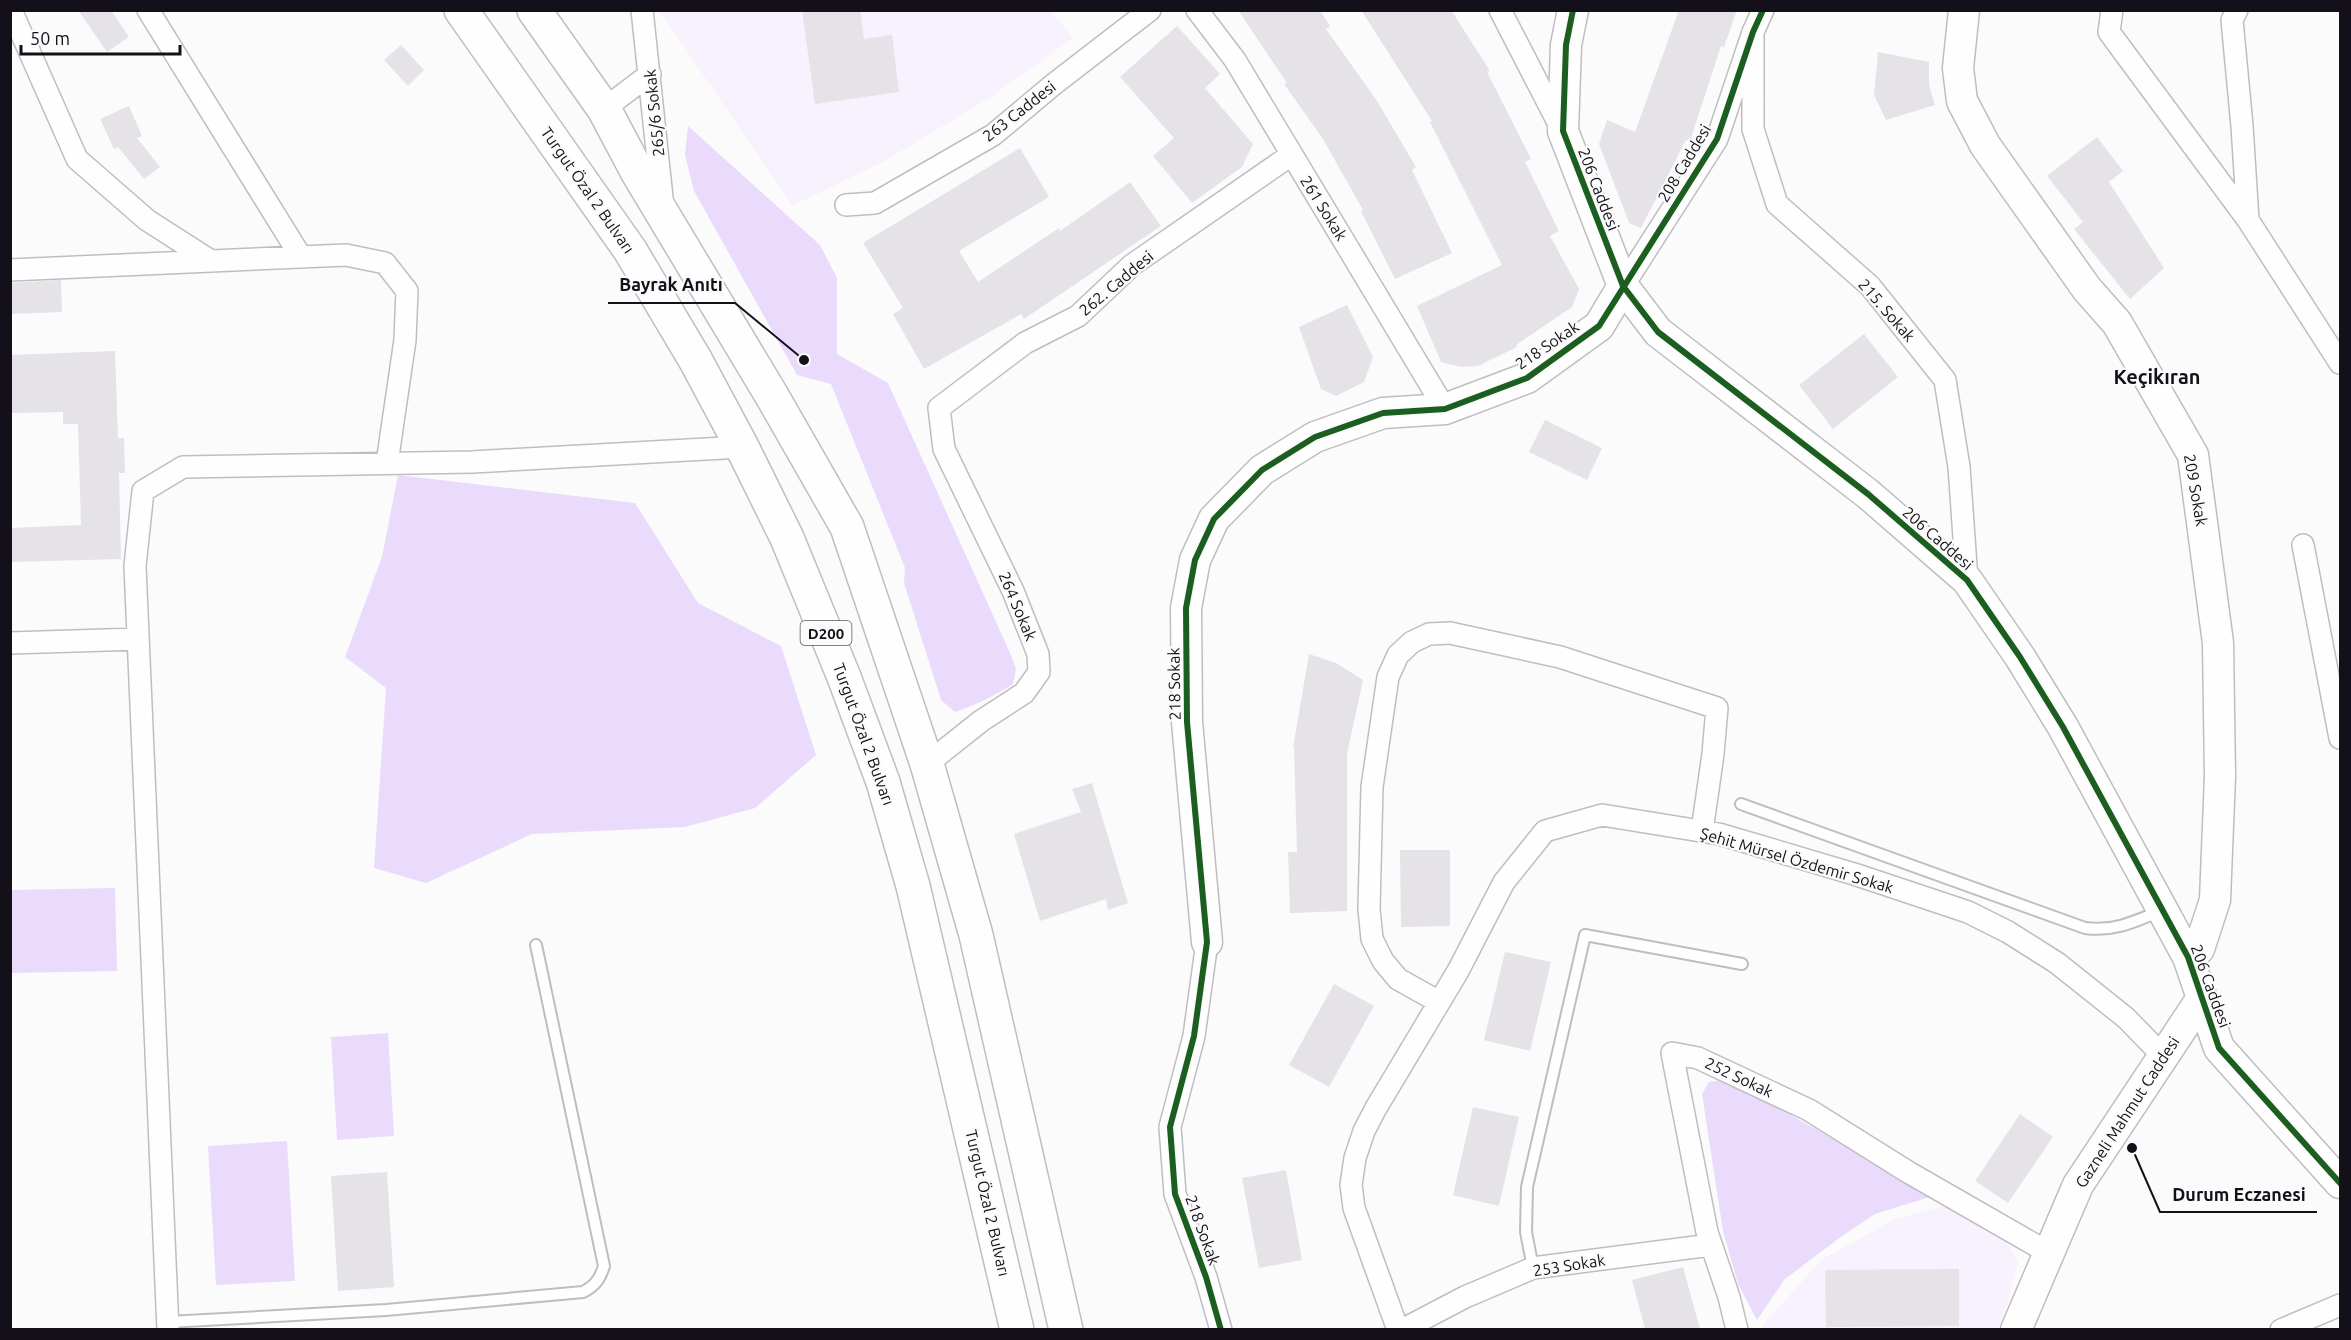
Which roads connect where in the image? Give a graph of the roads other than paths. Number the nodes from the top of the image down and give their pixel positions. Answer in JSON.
{"nodes":[{"id":1,"x":11,"y":10,"type":"edge"},
{"id":2,"x":148,"y":10,"type":"edge"},
{"id":3,"x":461,"y":10,"type":"edge"},
{"id":4,"x":534,"y":10,"type":"edge"},
{"id":5,"x":642,"y":10,"type":"edge"},
{"id":6,"x":1150,"y":10,"type":"edge"},
{"id":7,"x":1197,"y":10,"type":"edge"},
{"id":8,"x":1500,"y":10,"type":"edge"},
{"id":9,"x":1573,"y":10,"type":"edge"},
{"id":10,"x":1763,"y":10,"type":"edge"},
{"id":11,"x":1964,"y":10,"type":"edge"},
{"id":12,"x":2112,"y":10,"type":"edge"},
{"id":13,"x":2237,"y":10,"type":"edge"},
{"id":14,"x":1753,"y":32,"type":"junction"},
{"id":15,"x":650,"y":74,"type":"junction"},
{"id":16,"x":604,"y":109,"type":"junction"},
{"id":17,"x":1563,"y":131,"type":"junction"},
{"id":18,"x":1291,"y":155,"type":"junction"},
{"id":19,"x":846,"y":205,"type":"dead end"},
{"id":20,"x":664,"y":215,"type":"junction"},
{"id":21,"x":2248,"y":220,"type":"junction"},
{"id":22,"x":302,"y":257,"type":"junction"},
{"id":23,"x":211,"y":261,"type":"junction"},
{"id":24,"x":10,"y":270,"type":"edge"},
{"id":25,"x":1623,"y":286,"type":"junction"},
{"id":26,"x":2340,"y":363,"type":"edge"},
{"id":27,"x":939,"y":408,"type":"joint"},
{"id":28,"x":1445,"y":410,"type":"junction"},
{"id":29,"x":742,"y":447,"type":"junction"},
{"id":30,"x":387,"y":463,"type":"junction"},
{"id":31,"x":2303,"y":545,"type":"dead end"},
{"id":32,"x":1967,"y":580,"type":"junction"},
{"id":33,"x":138,"y":639,"type":"junction"},
{"id":34,"x":10,"y":643,"type":"edge"},
{"id":35,"x":2340,"y":738,"type":"edge"},
{"id":36,"x":927,"y":764,"type":"junction"},
{"id":37,"x":1741,"y":804,"type":"dead end"},
{"id":38,"x":1702,"y":831,"type":"junction"},
{"id":39,"x":2163,"y":910,"type":"junction"},
{"id":40,"x":1207,"y":942,"type":"joint"},
{"id":41,"x":536,"y":945,"type":"dead end"},
{"id":42,"x":2188,"y":957,"type":"junction"},
{"id":43,"x":1742,"y":964,"type":"dead end"},
{"id":44,"x":2202,"y":998,"type":"junction"},
{"id":45,"x":1439,"y":1002,"type":"junction"},
{"id":46,"x":2163,"y":1056,"type":"junction"},
{"id":47,"x":2340,"y":1183,"type":"edge"},
{"id":48,"x":1711,"y":1245,"type":"junction"},
{"id":49,"x":2049,"y":1253,"type":"junction"},
{"id":50,"x":1533,"y":1268,"type":"junction"},
{"id":51,"x":2340,"y":1305,"type":"edge"},
{"id":52,"x":168,"y":1326,"type":"edge"},
{"id":53,"x":1017,"y":1329,"type":"edge"},
{"id":54,"x":1066,"y":1329,"type":"edge"},
{"id":55,"x":1221,"y":1329,"type":"edge"},
{"id":56,"x":1400,"y":1329,"type":"edge"},
{"id":57,"x":1737,"y":1329,"type":"edge"},
{"id":58,"x":2016,"y":1329,"type":"edge"},
{"id":59,"x":2281,"y":1329,"type":"edge"}],
"edges":[{"from":1,"to":23,"type":"street"},
{"from":2,"to":22,"type":"street"},
{"from":3,"to":29,"type":"highway","name":"Turgut Özal 2 Bulvarı","number":"D200"},
{"from":4,"to":16,"type":"highway"},
{"from":5,"to":15,"type":"street","name":"265/6 Sokak"},
{"from":6,"to":19,"type":"street","name":"263 Caddesi"},
{"from":7,"to":18,"type":"street","name":"261 Sokak"},
{"from":8,"to":17,"type":"street"},
{"from":9,"to":17,"type":"street","name":"206 Caddesi"},
{"from":10,"to":14,"type":"street","name":"208 Caddesi"},
{"from":11,"to":42,"type":"street","name":"209 Sokak"},
{"from":12,"to":21,"type":"street"},
{"from":13,"to":21,"type":"street"},
{"from":14,"to":25,"type":"street","name":"208 Caddesi"},
{"from":14,"to":32,"type":"street","name":"215. Sokak"},
{"from":15,"to":16,"type":"street"},
{"from":15,"to":20,"type":"street","name":"265/6 Sokak"},
{"from":16,"to":20,"type":"highway"},
{"from":17,"to":25,"type":"street","name":"206 Caddesi"},
{"from":18,"to":27,"type":"street","name":"262. Caddesi"},
{"from":18,"to":28,"type":"street","name":"261 Sokak"},
{"from":20,"to":36,"type":"highway"},
{"from":21,"to":26,"type":"street"},
{"from":22,"to":23,"type":"street"},
{"from":22,"to":30,"type":"street"},
{"from":23,"to":24,"type":"street"},
{"from":25,"to":28,"type":"street","name":"218 Sokak"},
{"from":25,"to":32,"type":"street","name":"206 Caddesi"},
{"from":27,"to":36,"type":"street","name":"264 Sokak"},
{"from":28,"to":40,"type":"street","name":"218 Sokak"},
{"from":29,"to":30,"type":"street"},
{"from":29,"to":53,"type":"highway","name":"Turgut Özal 2 Bulvarı","number":"D200"},
{"from":30,"to":33,"type":"street"},
{"from":31,"to":35,"type":"street"},
{"from":32,"to":39,"type":"street","name":"206 Caddesi"},
{"from":33,"to":34,"type":"street"},
{"from":33,"to":52,"type":"street"},
{"from":36,"to":54,"type":"highway"},
{"from":37,"to":39,"type":"lane"},
{"from":38,"to":45,"type":"street","name":"Şehit Mürsel Özdemir Sokak"},
{"from":38,"to":45,"type":"street"},
{"from":38,"to":46,"type":"street","name":"Şehit Mürsel Özdemir Sokak"},
{"from":39,"to":42,"type":"street","name":"206 Caddesi"},
{"from":40,"to":55,"type":"street","name":"218 Sokak"},
{"from":41,"to":52,"type":"lane"},
{"from":42,"to":44,"type":"street","name":"206 Caddesi"},
{"from":43,"to":50,"type":"lane"},
{"from":44,"to":46,"type":"street","name":"Gazneli Mahmut Caddesi"},
{"from":44,"to":47,"type":"street","name":"206 Caddesi"},
{"from":45,"to":56,"type":"street","name":"Şehit Mürsel Özdemir Sokak"},
{"from":46,"to":49,"type":"street","name":"Gazneli Mahmut Caddesi"},
{"from":48,"to":49,"type":"street","name":"252 Sokak"},
{"from":48,"to":50,"type":"street","name":"253 Sokak"},
{"from":48,"to":57,"type":"street","name":"252 Sokak"},
{"from":49,"to":58,"type":"street","name":"Gazneli Mahmut Caddesi"},
{"from":50,"to":56,"type":"street","name":"253 Sokak"},
{"from":51,"to":59,"type":"street"}]}
